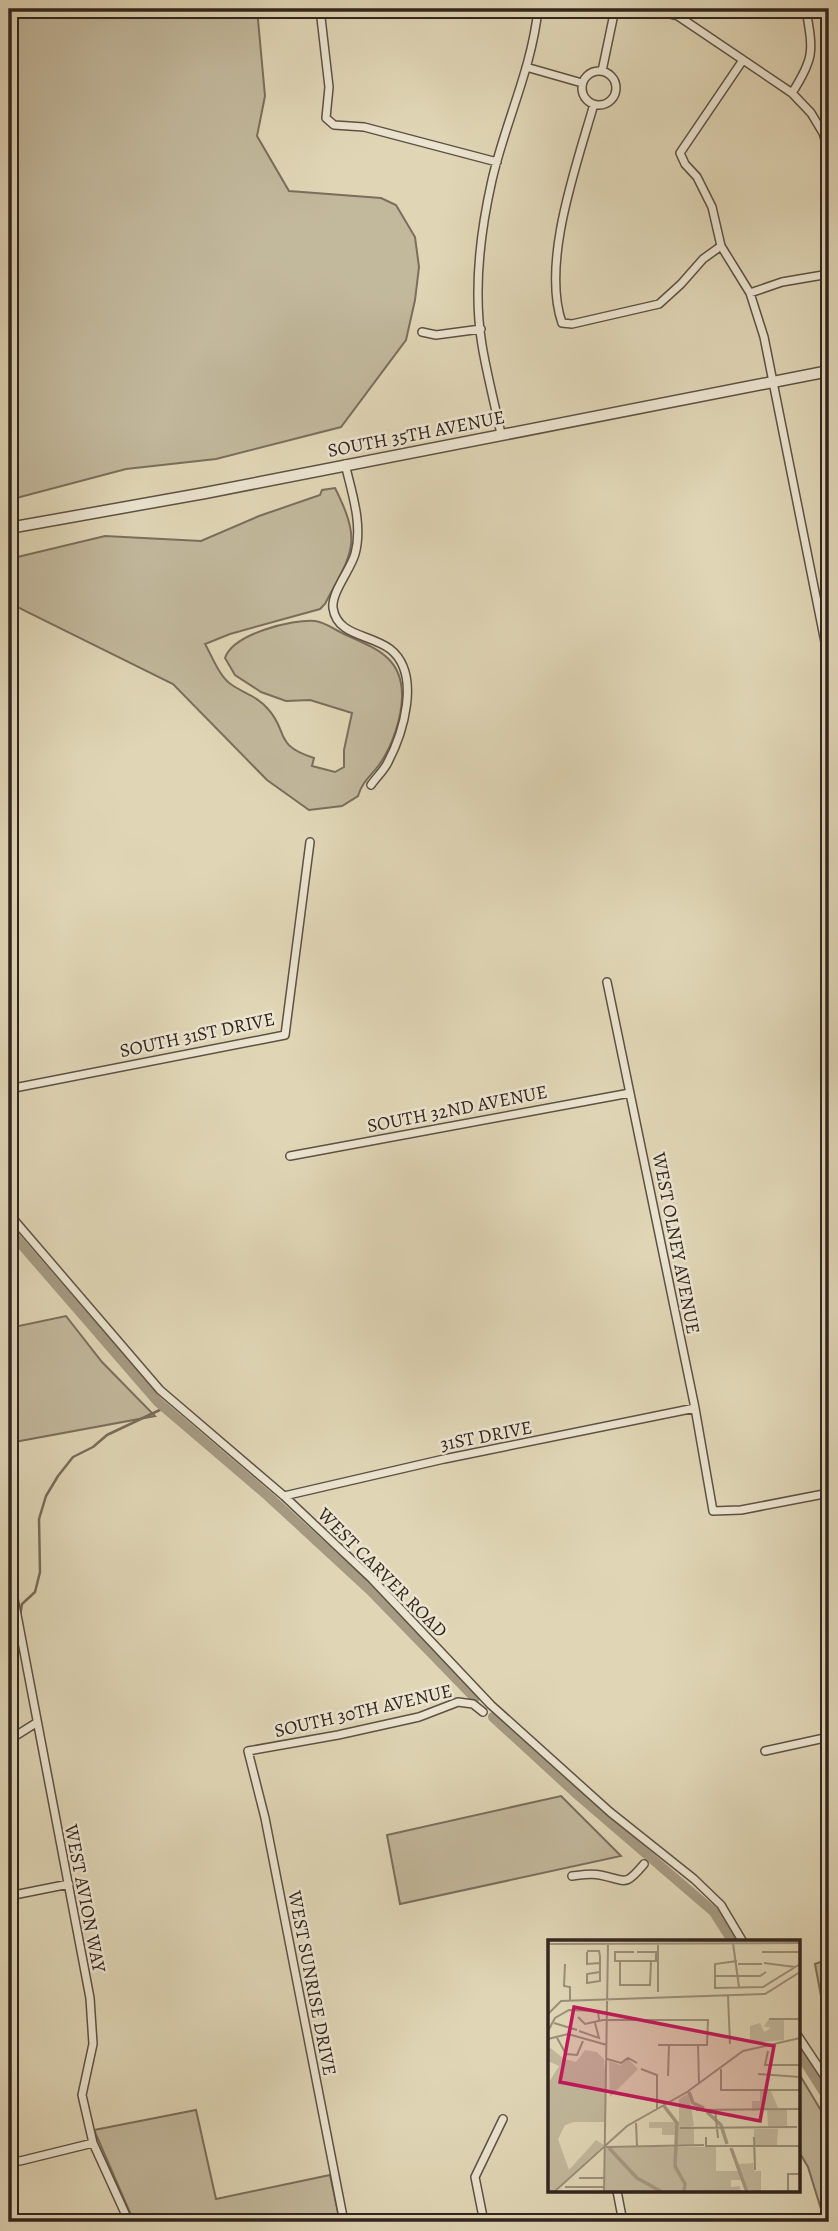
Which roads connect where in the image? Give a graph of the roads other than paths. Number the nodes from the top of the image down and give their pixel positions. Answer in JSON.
{"nodes":[{"id":1,"x":320,"y":9,"type":"edge"},
{"id":2,"x":538,"y":9,"type":"edge"},
{"id":3,"x":615,"y":9,"type":"edge"},
{"id":4,"x":648,"y":9,"type":"edge"},
{"id":5,"x":806,"y":9,"type":"edge"},
{"id":6,"x":743,"y":60,"type":"junction"},
{"id":7,"x":526,"y":67,"type":"junction"},
{"id":8,"x":602,"y":71,"type":"junction"},
{"id":9,"x":582,"y":83,"type":"junction"},
{"id":10,"x":792,"y":93,"type":"junction"},
{"id":11,"x":594,"y":104,"type":"junction"},
{"id":12,"x":829,"y":152,"type":"edge"},
{"id":13,"x":497,"y":162,"type":"junction"},
{"id":14,"x":722,"y":246,"type":"junction"},
{"id":15,"x":829,"y":274,"type":"edge"},
{"id":16,"x":750,"y":293,"type":"junction"},
{"id":17,"x":481,"y":329,"type":"junction"},
{"id":18,"x":422,"y":332,"type":"dead end"},
{"id":19,"x":829,"y":371,"type":"edge"},
{"id":20,"x":774,"y":381,"type":"junction"},
{"id":21,"x":501,"y":435,"type":"junction"},
{"id":22,"x":345,"y":464,"type":"junction"},
{"id":23,"x":9,"y":528,"type":"edge"},
{"id":24,"x":829,"y":662,"type":"edge"},
{"id":25,"x":371,"y":785,"type":"dead end"},
{"id":26,"x":310,"y":842,"type":"dead end"},
{"id":27,"x":607,"y":982,"type":"dead end"},
{"id":28,"x":9,"y":1089,"type":"edge"},
{"id":29,"x":630,"y":1093,"type":"junction"},
{"id":30,"x":290,"y":1156,"type":"dead end"},
{"id":31,"x":9,"y":1214,"type":"edge"},
{"id":32,"x":695,"y":1408,"type":"junction"},
{"id":33,"x":829,"y":1493,"type":"edge"},
{"id":34,"x":284,"y":1496,"type":"junction"},
{"id":35,"x":9,"y":1573,"type":"edge"},
{"id":36,"x":18,"y":1626,"type":"junction"},
{"id":37,"x":9,"y":1628,"type":"edge"},
{"id":38,"x":483,"y":1712,"type":"dead end"},
{"id":39,"x":36,"y":1723,"type":"junction"},
{"id":40,"x":829,"y":1737,"type":"edge"},
{"id":41,"x":9,"y":1740,"type":"edge"},
{"id":42,"x":248,"y":1751,"type":"joint"},
{"id":43,"x":765,"y":1751,"type":"dead end"},
{"id":44,"x":644,"y":1864,"type":"dead end"},
{"id":45,"x":572,"y":1877,"type":"dead end"},
{"id":46,"x":69,"y":1884,"type":"junction"},
{"id":47,"x":9,"y":1896,"type":"edge"},
{"id":48,"x":742,"y":1940,"type":"edge"},
{"id":49,"x":800,"y":2039,"type":"edge"},
{"id":50,"x":829,"y":2082,"type":"edge"},
{"id":51,"x":503,"y":2119,"type":"dead end"},
{"id":52,"x":93,"y":2143,"type":"junction"},
{"id":53,"x":20,"y":2161,"type":"dead end"},
{"id":54,"x":617,"y":2192,"type":"edge"},
{"id":55,"x":129,"y":2222,"type":"edge"},
{"id":56,"x":344,"y":2222,"type":"edge"},
{"id":57,"x":484,"y":2222,"type":"edge"},
{"id":58,"x":623,"y":2222,"type":"edge"}],
"edges":[{"from":1,"to":13,"type":"street"},
{"from":2,"to":7,"type":"street"},
{"from":3,"to":8,"type":"street"},
{"from":4,"to":6,"type":"street"},
{"from":5,"to":10,"type":"street"},
{"from":6,"to":10,"type":"street"},
{"from":6,"to":14,"type":"street"},
{"from":7,"to":9,"type":"street"},
{"from":7,"to":13,"type":"street"},
{"from":8,"to":9,"type":"street"},
{"from":8,"to":11,"type":"street"},
{"from":9,"to":11,"type":"street"},
{"from":10,"to":12,"type":"street"},
{"from":11,"to":14,"type":"street"},
{"from":13,"to":17,"type":"street"},
{"from":14,"to":16,"type":"street"},
{"from":15,"to":16,"type":"street"},
{"from":16,"to":20,"type":"street"},
{"from":17,"to":18,"type":"street"},
{"from":17,"to":21,"type":"street"},
{"from":19,"to":20,"type":"street","name":"SOUTH 35TH AVENUE"},
{"from":20,"to":21,"type":"street","name":"SOUTH 35TH AVENUE"},
{"from":20,"to":24,"type":"street"},
{"from":21,"to":22,"type":"street","name":"SOUTH 35TH AVENUE"},
{"from":22,"to":23,"type":"street","name":"SOUTH 35TH AVENUE"},
{"from":22,"to":25,"type":"street"},
{"from":26,"to":28,"type":"street","name":"SOUTH 31ST DRIVE"},
{"from":27,"to":29,"type":"street","name":"WEST OLNEY AVENUE"},
{"from":29,"to":30,"type":"street","name":"SOUTH 32ND AVENUE"},
{"from":29,"to":32,"type":"street","name":"WEST OLNEY AVENUE"},
{"from":31,"to":34,"type":"street","name":"WEST CARVER ROAD"},
{"from":32,"to":33,"type":"street","name":"WEST OLNEY AVENUE"},
{"from":32,"to":34,"type":"street","name":"31ST DRIVE"},
{"from":34,"to":48,"type":"street","name":"WEST CARVER ROAD"},
{"from":35,"to":36,"type":"street","name":"WEST AVION WAY"},
{"from":36,"to":37,"type":"street"},
{"from":36,"to":39,"type":"street","name":"WEST AVION WAY"},
{"from":38,"to":42,"type":"street","name":"SOUTH 30TH AVENUE"},
{"from":39,"to":41,"type":"street"},
{"from":39,"to":46,"type":"street","name":"WEST AVION WAY"},
{"from":40,"to":43,"type":"street"},
{"from":42,"to":56,"type":"street","name":"WEST SUNRISE DRIVE"},
{"from":44,"to":45,"type":"street"},
{"from":46,"to":47,"type":"street"},
{"from":46,"to":52,"type":"street","name":"WEST AVION WAY"},
{"from":49,"to":50,"type":"street"},
{"from":51,"to":57,"type":"street"},
{"from":52,"to":53,"type":"street"},
{"from":52,"to":55,"type":"street","name":"WEST AVION WAY"},
{"from":54,"to":58,"type":"street"}]}
